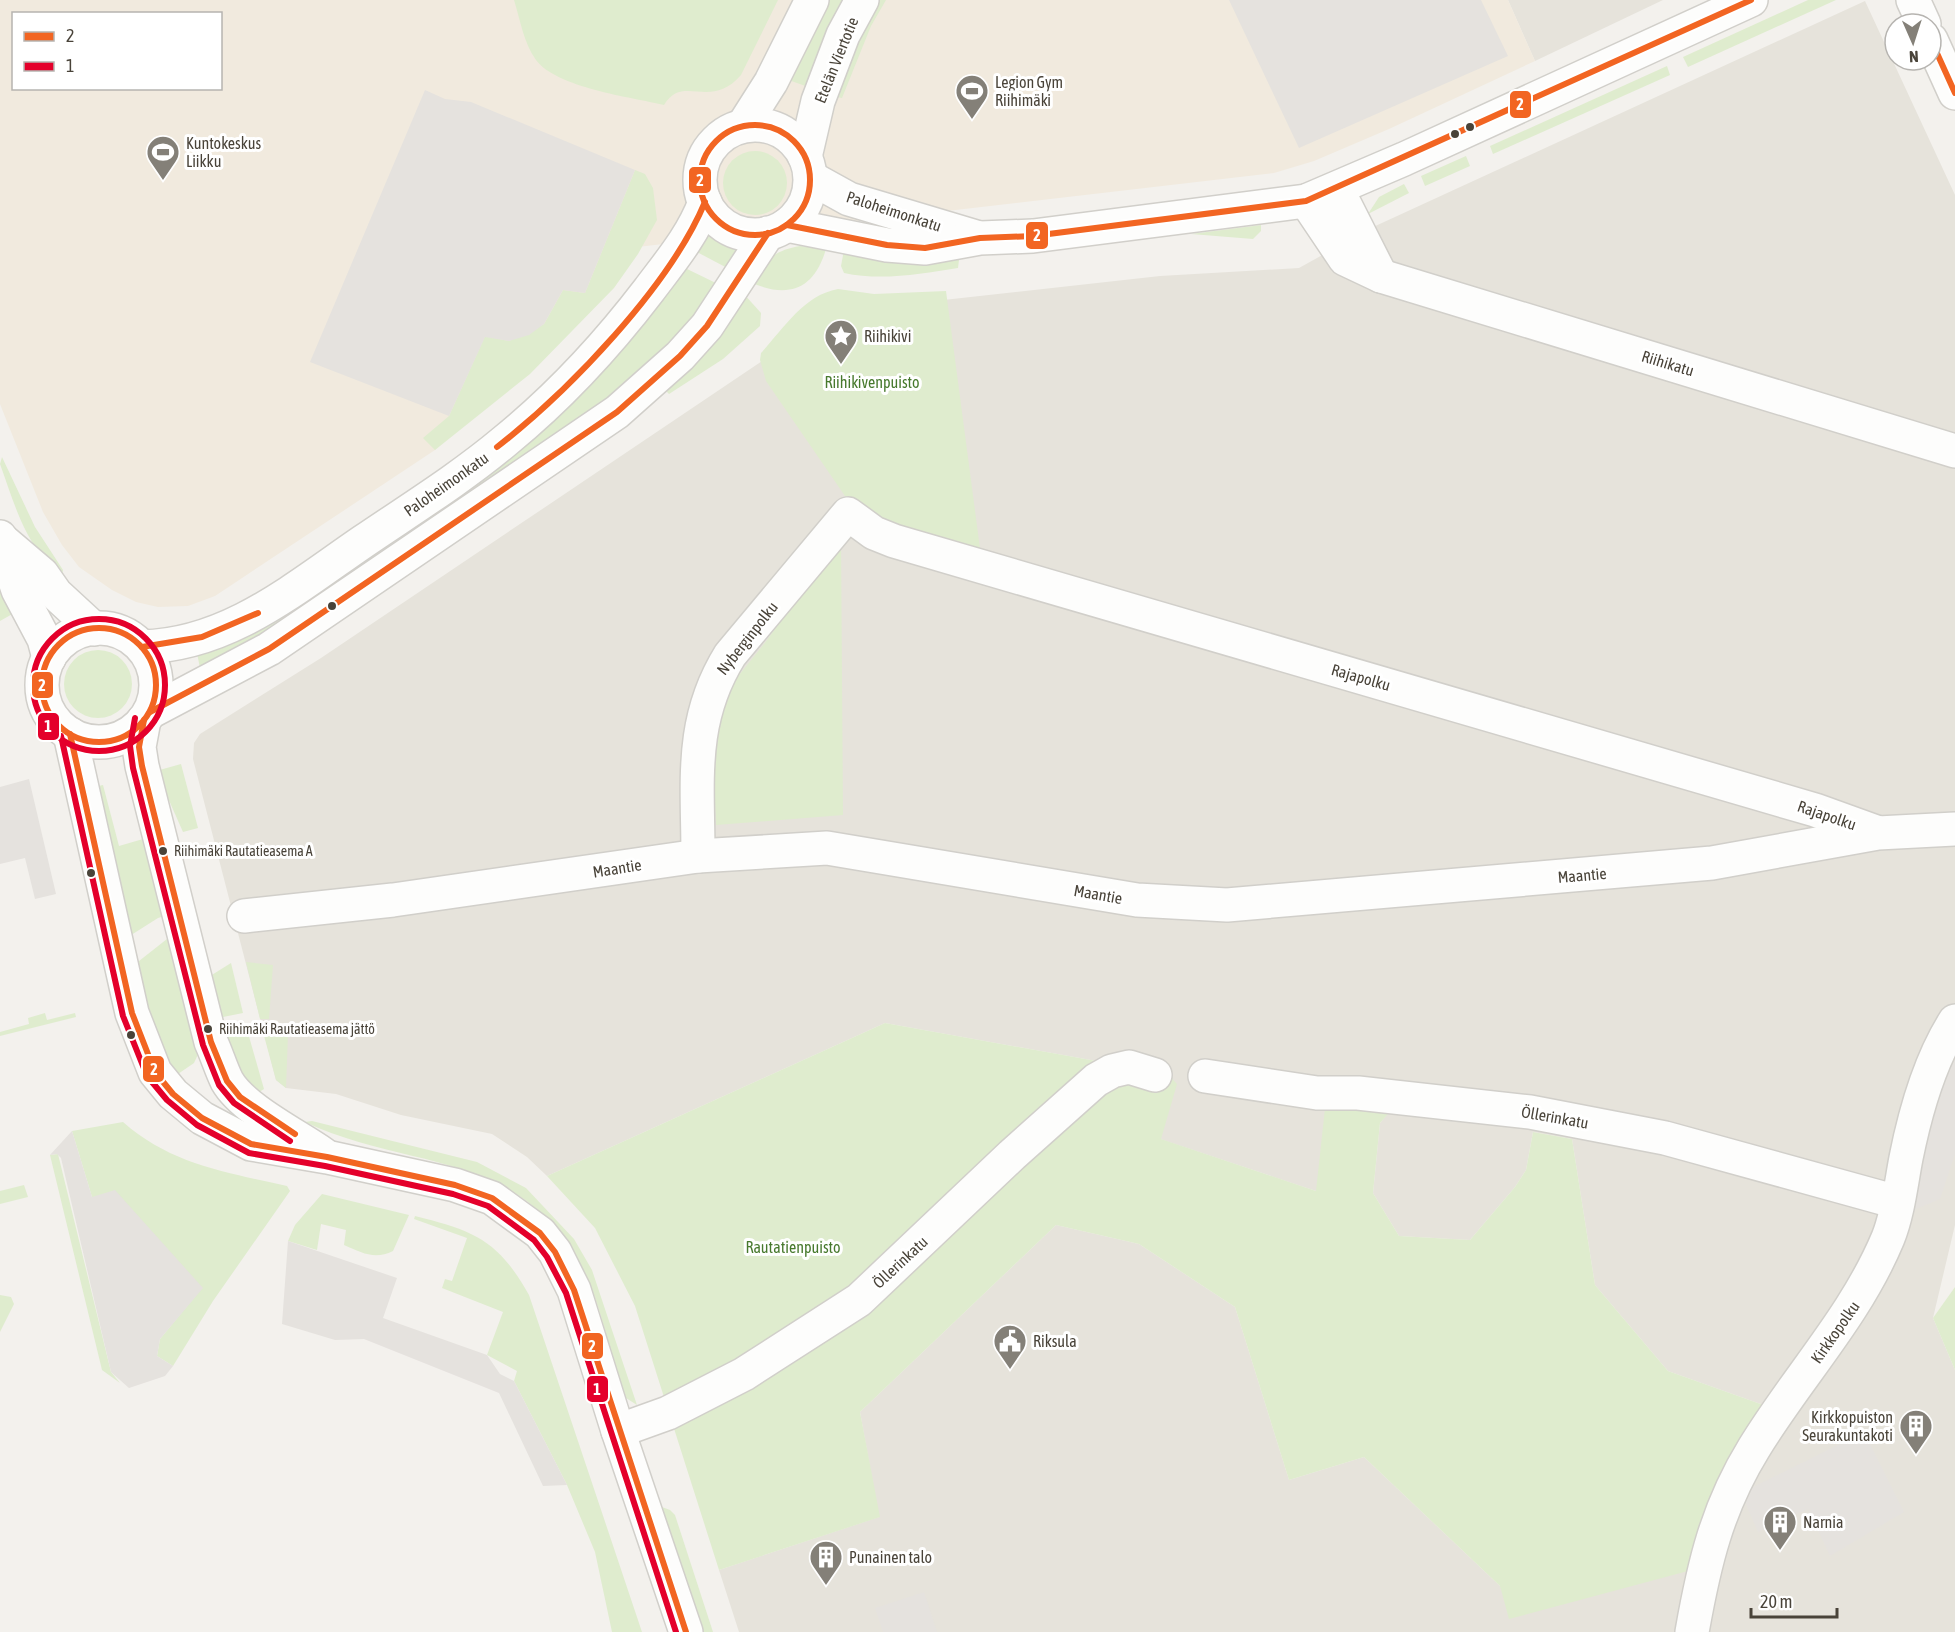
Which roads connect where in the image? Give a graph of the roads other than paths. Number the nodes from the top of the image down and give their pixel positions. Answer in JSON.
{"nodes":[{"id":1,"x":812,"y":0,"type":"edge"},
{"id":2,"x":862,"y":0,"type":"edge"},
{"id":3,"x":1751,"y":0,"type":"edge"},
{"id":4,"x":1943,"y":66,"type":"edge"},
{"id":5,"x":1955,"y":93,"type":"edge"},
{"id":6,"x":743,"y":126,"type":"junction"},
{"id":7,"x":808,"y":167,"type":"junction"},
{"id":8,"x":1337,"y":189,"type":"junction"},
{"id":9,"x":1305,"y":201,"type":"junction"},
{"id":10,"x":705,"y":202,"type":"junction"},
{"id":11,"x":778,"y":229,"type":"junction"},
{"id":12,"x":980,"y":238,"type":"junction"},
{"id":13,"x":1381,"y":276,"type":"junction"},
{"id":14,"x":1955,"y":451,"type":"edge"},
{"id":15,"x":848,"y":514,"type":"joint"},
{"id":16,"x":1,"y":539,"type":"edge"},
{"id":17,"x":94,"y":629,"type":"junction"},
{"id":18,"x":142,"y":647,"type":"junction"},
{"id":19,"x":49,"y":658,"type":"junction"},
{"id":20,"x":147,"y":716,"type":"junction"},
{"id":21,"x":70,"y":734,"type":"junction"},
{"id":22,"x":1955,"y":829,"type":"edge"},
{"id":23,"x":1878,"y":833,"type":"junction"},
{"id":24,"x":698,"y":856,"type":"junction"},
{"id":25,"x":244,"y":916,"type":"dead end"},
{"id":26,"x":1955,"y":1021,"type":"edge"},
{"id":27,"x":1155,"y":1075,"type":"dead end"},
{"id":28,"x":1205,"y":1076,"type":"dead end"},
{"id":29,"x":327,"y":1157,"type":"junction"},
{"id":30,"x":1897,"y":1202,"type":"junction"},
{"id":31,"x":618,"y":1431,"type":"junction"},
{"id":32,"x":686,"y":1632,"type":"edge"},
{"id":33,"x":1692,"y":1632,"type":"edge"}],
"edges":[{"from":1,"to":6,"type":"street"},
{"from":2,"to":7,"type":"street","name":"Etelän Viertotie"},
{"from":3,"to":8,"type":"street","name":"Paloheimonkatu"},
{"from":4,"to":5,"type":"street"},
{"from":6,"to":7,"type":"street"},
{"from":6,"to":10,"type":"street"},
{"from":7,"to":11,"type":"street"},
{"from":7,"to":12,"type":"street","name":"Paloheimonkatu"},
{"from":8,"to":9,"type":"street","name":"Paloheimonkatu"},
{"from":8,"to":13,"type":"street"},
{"from":9,"to":12,"type":"street","name":"Paloheimonkatu"},
{"from":9,"to":13,"type":"street","name":"Riihikatu"},
{"from":10,"to":11,"type":"street"},
{"from":10,"to":18,"type":"street","name":"Paloheimonkatu"},
{"from":11,"to":12,"type":"street","name":"Paloheimonkatu"},
{"from":11,"to":20,"type":"street"},
{"from":13,"to":14,"type":"street","name":"Riihikatu"},
{"from":15,"to":23,"type":"street","name":"Rajapolku"},
{"from":15,"to":24,"type":"street","name":"Nyberginpolku"},
{"from":16,"to":17,"type":"street"},
{"from":16,"to":19,"type":"street"},
{"from":17,"to":18,"type":"street"},
{"from":17,"to":19,"type":"street"},
{"from":18,"to":20,"type":"street"},
{"from":19,"to":21,"type":"street"},
{"from":20,"to":21,"type":"street"},
{"from":20,"to":29,"type":"street"},
{"from":21,"to":29,"type":"street"},
{"from":22,"to":23,"type":"street","name":"Maantie"},
{"from":23,"to":24,"type":"street","name":"Maantie"},
{"from":24,"to":25,"type":"street","name":"Maantie"},
{"from":26,"to":30,"type":"street","name":"Kirkkopolku"},
{"from":27,"to":31,"type":"street","name":"Öllerinkatu"},
{"from":28,"to":30,"type":"street","name":"Öllerinkatu"},
{"from":29,"to":31,"type":"street"},
{"from":30,"to":33,"type":"street","name":"Kirkkopolku"},
{"from":31,"to":32,"type":"street"}]}
